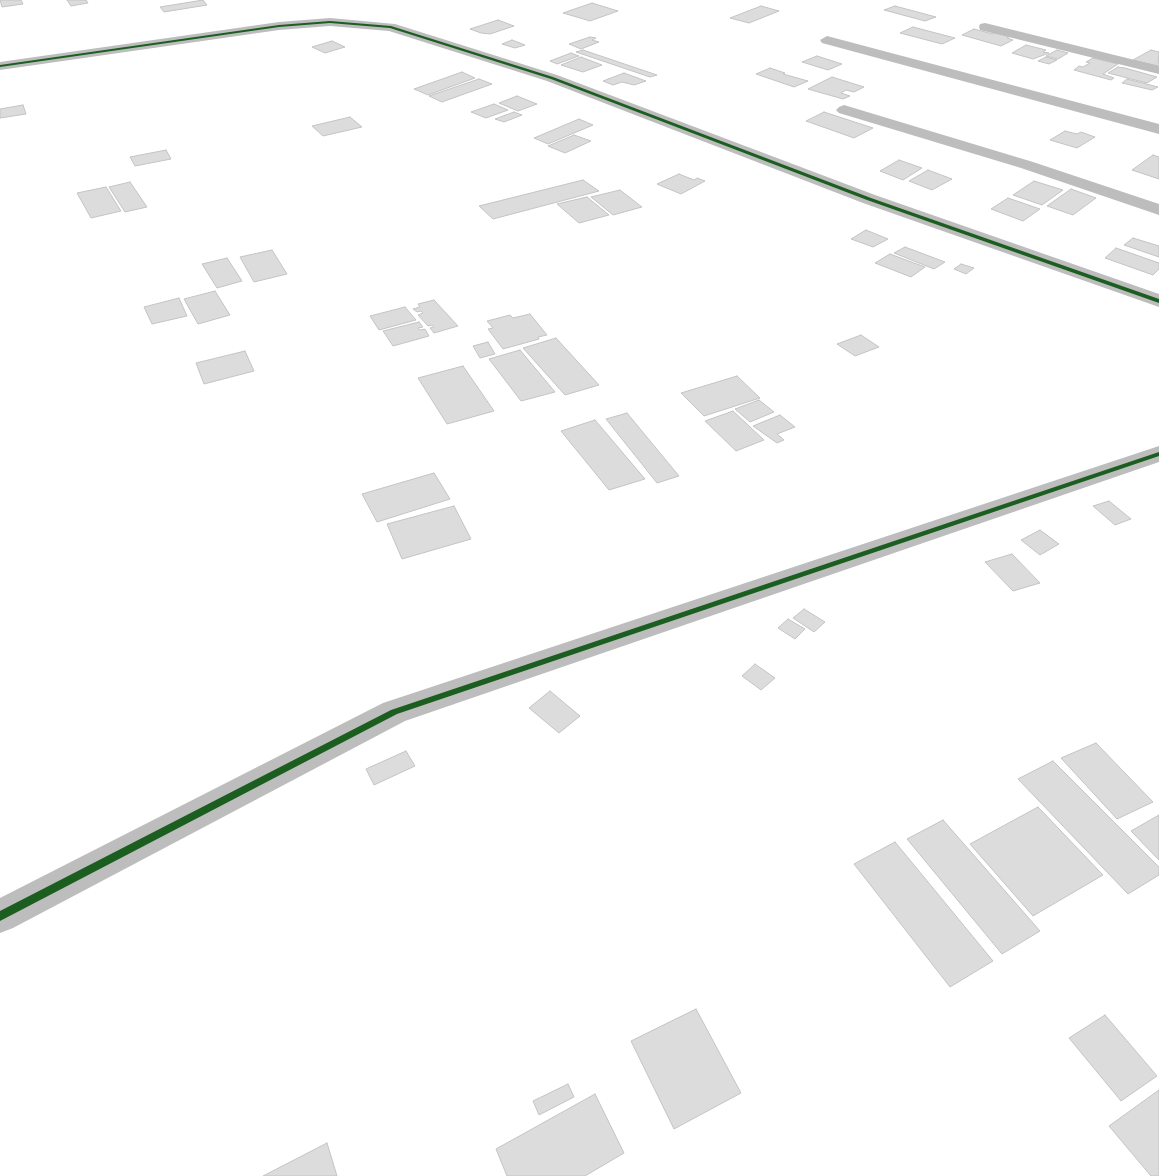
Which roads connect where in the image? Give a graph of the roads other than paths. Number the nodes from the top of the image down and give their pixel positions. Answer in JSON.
{"nodes":[{"id":1,"x":984,"y":27,"type":"dead end"},
{"id":2,"x":827,"y":40,"type":"dead end"},
{"id":3,"x":0,"y":66,"type":"edge"},
{"id":4,"x":1159,"y":70,"type":"edge"},
{"id":5,"x":844,"y":110,"type":"dead end"},
{"id":6,"x":1159,"y":129,"type":"edge"},
{"id":7,"x":1159,"y":210,"type":"edge"},
{"id":8,"x":1159,"y":301,"type":"edge"},
{"id":9,"x":1159,"y":454,"type":"edge"},
{"id":10,"x":0,"y":916,"type":"edge"}],
"edges":[{"from":1,"to":4,"type":"street"},
{"from":2,"to":6,"type":"street"},
{"from":3,"to":8,"type":"street"},
{"from":5,"to":7,"type":"street"},
{"from":9,"to":10,"type":"street"}]}
